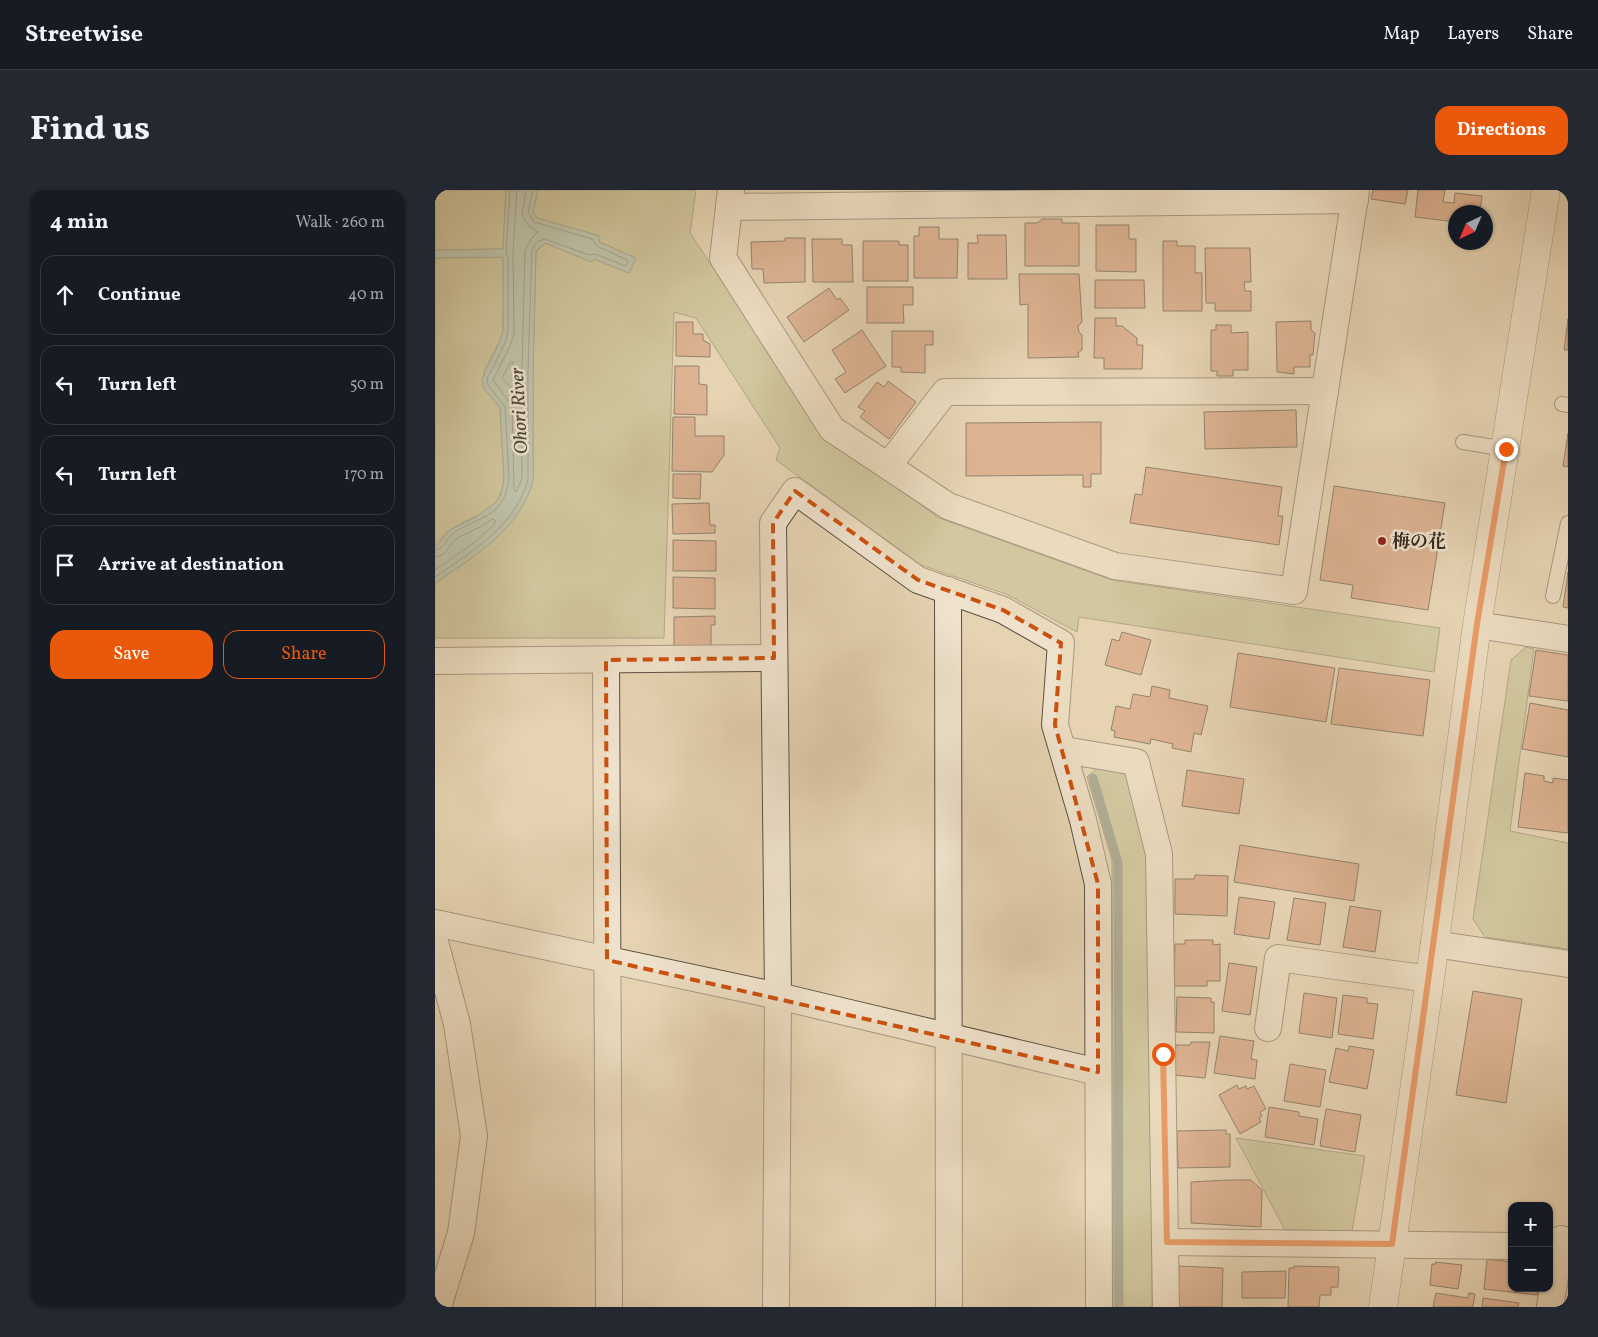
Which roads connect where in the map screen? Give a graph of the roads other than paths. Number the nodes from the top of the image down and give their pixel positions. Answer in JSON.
{"nodes":[{"id":1,"x":1546,"y":190,"type":"edge"},
{"id":2,"x":1356,"y":195,"type":"edge"},
{"id":3,"x":730,"y":198,"type":"edge"},
{"id":4,"x":1325,"y":391,"type":"junction"},
{"id":5,"x":1463,"y":442,"type":"dead end"},
{"id":6,"x":1506,"y":449,"type":"junction"},
{"id":7,"x":888,"y":466,"type":"junction"},
{"id":8,"x":1568,"y":523,"type":"edge"},
{"id":9,"x":948,"y":590,"type":"junction"},
{"id":10,"x":1553,"y":596,"type":"dead end"},
{"id":11,"x":1477,"y":624,"type":"junction"},
{"id":12,"x":1568,"y":639,"type":"edge"},
{"id":13,"x":774,"y":658,"type":"junction"},
{"id":14,"x":607,"y":660,"type":"junction"},
{"id":15,"x":435,"y":661,"type":"edge"},
{"id":16,"x":1064,"y":750,"type":"junction"},
{"id":17,"x":435,"y":923,"type":"edge"},
{"id":18,"x":435,"y":942,"type":"edge"},
{"id":19,"x":1434,"y":944,"type":"junction"},
{"id":20,"x":607,"y":960,"type":"junction"},
{"id":21,"x":1568,"y":964,"type":"edge"},
{"id":22,"x":1430,"y":979,"type":"junction"},
{"id":23,"x":778,"y":996,"type":"junction"},
{"id":24,"x":1268,"y":1028,"type":"dead end"},
{"id":25,"x":948,"y":1036,"type":"junction"},
{"id":26,"x":1098,"y":1072,"type":"junction"},
{"id":27,"x":1559,"y":1239,"type":"edge"},
{"id":28,"x":1167,"y":1242,"type":"junction"},
{"id":29,"x":1392,"y":1244,"type":"junction"},
{"id":30,"x":1508,"y":1246,"type":"edge"},
{"id":31,"x":438,"y":1307,"type":"edge"},
{"id":32,"x":609,"y":1307,"type":"edge"},
{"id":33,"x":776,"y":1307,"type":"edge"},
{"id":34,"x":949,"y":1307,"type":"edge"},
{"id":35,"x":1099,"y":1307,"type":"edge"},
{"id":36,"x":1166,"y":1307,"type":"edge"},
{"id":37,"x":1383,"y":1307,"type":"edge"},
{"id":38,"x":1550,"y":1307,"type":"edge"}],
"edges":[{"from":1,"to":6,"type":"street"},
{"from":2,"to":3,"type":"street"},
{"from":2,"to":4,"type":"street"},
{"from":3,"to":7,"type":"street"},
{"from":4,"to":7,"type":"street"},
{"from":4,"to":7,"type":"street"},
{"from":5,"to":6,"type":"lane"},
{"from":6,"to":11,"type":"street"},
{"from":8,"to":10,"type":"lane"},
{"from":9,"to":13,"type":"street"},
{"from":9,"to":16,"type":"street"},
{"from":9,"to":25,"type":"street"},
{"from":11,"to":12,"type":"street"},
{"from":11,"to":19,"type":"street"},
{"from":13,"to":14,"type":"street"},
{"from":13,"to":23,"type":"street"},
{"from":14,"to":15,"type":"street"},
{"from":14,"to":20,"type":"street"},
{"from":16,"to":26,"type":"street"},
{"from":16,"to":28,"type":"street"},
{"from":17,"to":20,"type":"street"},
{"from":18,"to":31,"type":"street"},
{"from":19,"to":21,"type":"street"},
{"from":19,"to":22,"type":"street"},
{"from":20,"to":23,"type":"street"},
{"from":20,"to":32,"type":"street"},
{"from":22,"to":24,"type":"street"},
{"from":22,"to":29,"type":"street"},
{"from":23,"to":25,"type":"street"},
{"from":23,"to":33,"type":"street"},
{"from":25,"to":26,"type":"street"},
{"from":25,"to":34,"type":"street"},
{"from":26,"to":35,"type":"street"},
{"from":27,"to":38,"type":"street"},
{"from":28,"to":29,"type":"street"},
{"from":28,"to":36,"type":"street"},
{"from":29,"to":30,"type":"street"},
{"from":29,"to":37,"type":"street"}]}
